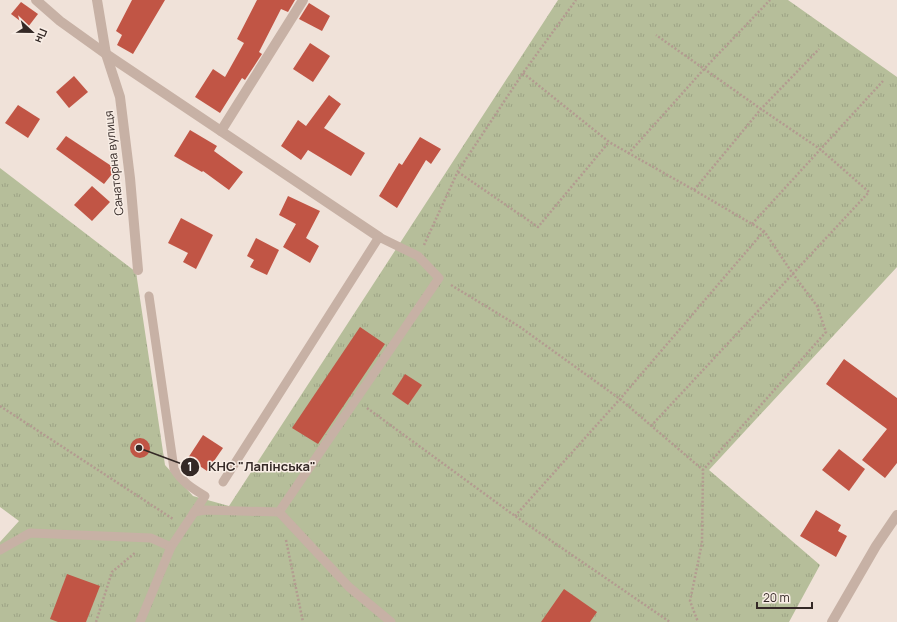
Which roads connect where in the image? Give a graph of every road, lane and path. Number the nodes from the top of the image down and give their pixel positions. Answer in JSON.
{"nodes":[{"id":1,"x":36,"y":0,"type":"edge"},
{"id":2,"x":97,"y":0,"type":"edge"},
{"id":3,"x":303,"y":0,"type":"edge"},
{"id":4,"x":576,"y":0,"type":"edge"},
{"id":5,"x":770,"y":0,"type":"edge"},
{"id":6,"x":656,"y":35,"type":"dead end"},
{"id":7,"x":819,"y":49,"type":"dead end"},
{"id":8,"x":106,"y":54,"type":"junction"},
{"id":9,"x":705,"y":68,"type":"junction"},
{"id":10,"x":522,"y":73,"type":"junction"},
{"id":11,"x":883,"y":81,"type":"dead end"},
{"id":12,"x":761,"y":109,"type":"junction"},
{"id":13,"x":221,"y":131,"type":"junction"},
{"id":14,"x":609,"y":142,"type":"junction"},
{"id":15,"x":820,"y":149,"type":"junction"},
{"id":16,"x":628,"y":154,"type":"junction"},
{"id":17,"x":458,"y":172,"type":"junction"},
{"id":18,"x":694,"y":190,"type":"junction"},
{"id":19,"x":752,"y":224,"type":"junction"},
{"id":20,"x":764,"y":231,"type":"junction"},
{"id":21,"x":378,"y":237,"type":"junction"},
{"id":22,"x":418,"y":256,"type":"junction"},
{"id":23,"x":138,"y":270,"type":"dead end"},
{"id":24,"x":793,"y":274,"type":"junction"},
{"id":25,"x":439,"y":278,"type":"junction"},
{"id":26,"x":149,"y":296,"type":"dead end"},
{"id":27,"x":620,"y":399,"type":"junction"},
{"id":28,"x":356,"y":400,"type":"junction"},
{"id":29,"x":0,"y":406,"type":"edge"},
{"id":30,"x":651,"y":426,"type":"junction"},
{"id":31,"x":703,"y":470,"type":"junction"},
{"id":32,"x":222,"y":482,"type":"dead end"},
{"id":33,"x":194,"y":512,"type":"junction"},
{"id":34,"x":279,"y":512,"type":"junction"},
{"id":35,"x":897,"y":515,"type":"edge"},
{"id":36,"x":515,"y":516,"type":"junction"},
{"id":37,"x":185,"y":526,"type":"junction"},
{"id":38,"x":151,"y":538,"type":"junction"},
{"id":39,"x":171,"y":547,"type":"junction"},
{"id":40,"x":0,"y":550,"type":"edge"},
{"id":41,"x":96,"y":622,"type":"edge"},
{"id":42,"x":140,"y":622,"type":"edge"},
{"id":43,"x":304,"y":622,"type":"edge"},
{"id":44,"x":391,"y":622,"type":"edge"},
{"id":45,"x":670,"y":622,"type":"edge"},
{"id":46,"x":698,"y":622,"type":"edge"},
{"id":47,"x":832,"y":622,"type":"edge"}],
"edges":[{"from":1,"to":8,"type":"street"},
{"from":2,"to":8,"type":"street","name":"Санаторна вулиця"},
{"from":3,"to":13,"type":"street"},
{"from":4,"to":10,"type":"path"},
{"from":5,"to":9,"type":"path"},
{"from":6,"to":9,"type":"path"},
{"from":7,"to":12,"type":"path"},
{"from":8,"to":13,"type":"street"},
{"from":8,"to":23,"type":"street","name":"Санаторна вулиця"},
{"from":9,"to":12,"type":"path"},
{"from":9,"to":16,"type":"path"},
{"from":10,"to":14,"type":"path"},
{"from":10,"to":17,"type":"path"},
{"from":11,"to":15,"type":"path"},
{"from":12,"to":15,"type":"path"},
{"from":12,"to":18,"type":"path"},
{"from":13,"to":21,"type":"street"},
{"from":14,"to":16,"type":"path"},
{"from":14,"to":17,"type":"path"},
{"from":15,"to":19,"type":"path"},
{"from":15,"to":24,"type":"path"},
{"from":16,"to":18,"type":"path"},
{"from":17,"to":22,"type":"path"},
{"from":18,"to":19,"type":"path"},
{"from":19,"to":20,"type":"path"},
{"from":20,"to":24,"type":"path"},
{"from":20,"to":27,"type":"path"},
{"from":21,"to":22,"type":"lane"},
{"from":21,"to":32,"type":"lane"},
{"from":22,"to":25,"type":"lane"},
{"from":24,"to":30,"type":"path"},
{"from":24,"to":31,"type":"path"},
{"from":25,"to":27,"type":"path"},
{"from":25,"to":28,"type":"lane"},
{"from":26,"to":33,"type":"lane"},
{"from":27,"to":30,"type":"path"},
{"from":27,"to":36,"type":"path"},
{"from":28,"to":34,"type":"lane"},
{"from":28,"to":36,"type":"path"},
{"from":29,"to":37,"type":"path"},
{"from":30,"to":31,"type":"path"},
{"from":31,"to":46,"type":"path"},
{"from":33,"to":34,"type":"lane"},
{"from":33,"to":37,"type":"lane"},
{"from":34,"to":43,"type":"path"},
{"from":34,"to":44,"type":"lane"},
{"from":35,"to":47,"type":"street"},
{"from":36,"to":45,"type":"path"},
{"from":37,"to":39,"type":"lane"},
{"from":38,"to":39,"type":"lane"},
{"from":38,"to":40,"type":"lane"},
{"from":38,"to":41,"type":"path"},
{"from":39,"to":42,"type":"lane"}]}
